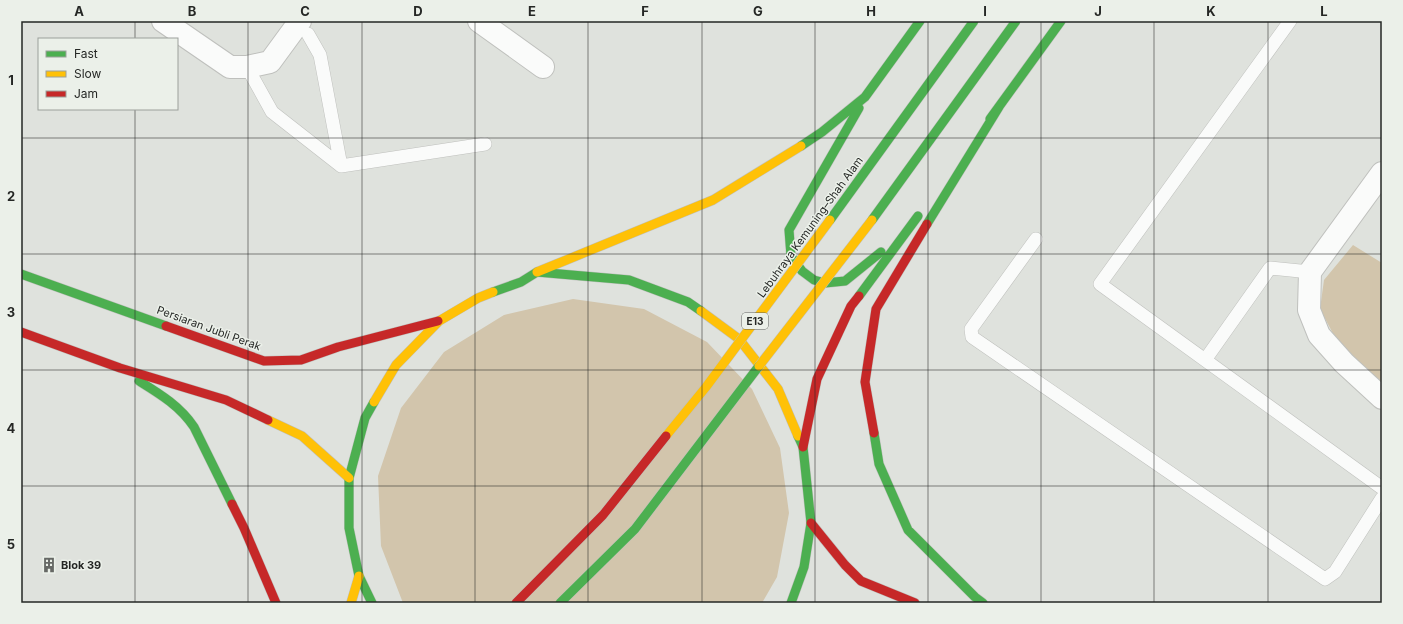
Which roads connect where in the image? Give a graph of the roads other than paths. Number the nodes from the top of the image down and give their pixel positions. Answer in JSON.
{"nodes":[{"id":1,"x":163,"y":21,"type":"edge"},
{"id":2,"x":479,"y":21,"type":"edge"},
{"id":3,"x":920,"y":21,"type":"edge"},
{"id":4,"x":974,"y":21,"type":"edge"},
{"id":5,"x":1016,"y":21,"type":"edge"},
{"id":6,"x":1061,"y":21,"type":"edge"},
{"id":7,"x":1290,"y":21,"type":"edge"},
{"id":8,"x":304,"y":27,"type":"edge"},
{"id":9,"x":247,"y":67,"type":"junction"},
{"id":10,"x":543,"y":68,"type":"dead end"},
{"id":11,"x":865,"y":97,"type":"junction"},
{"id":12,"x":999,"y":108,"type":"junction"},
{"id":13,"x":485,"y":144,"type":"dead end"},
{"id":14,"x":341,"y":166,"type":"junction"},
{"id":15,"x":1382,"y":173,"type":"edge"},
{"id":16,"x":934,"y":194,"type":"dead end"},
{"id":17,"x":925,"y":206,"type":"dead end"},
{"id":18,"x":907,"y":231,"type":"junction"},
{"id":19,"x":1036,"y":239,"type":"dead end"},
{"id":20,"x":537,"y":272,"type":"junction"},
{"id":21,"x":1310,"y":272,"type":"junction"},
{"id":22,"x":21,"y":274,"type":"edge"},
{"id":23,"x":439,"y":321,"type":"junction"},
{"id":24,"x":21,"y":332,"type":"edge"},
{"id":25,"x":1205,"y":360,"type":"junction"},
{"id":26,"x":120,"y":368,"type":"junction"},
{"id":27,"x":1382,"y":398,"type":"edge"},
{"id":28,"x":803,"y":447,"type":"junction"},
{"id":29,"x":349,"y":478,"type":"junction"},
{"id":30,"x":1382,"y":488,"type":"edge"},
{"id":31,"x":1382,"y":498,"type":"edge"},
{"id":32,"x":811,"y":524,"type":"junction"},
{"id":33,"x":359,"y":576,"type":"junction"},
{"id":34,"x":276,"y":603,"type":"edge"},
{"id":35,"x":351,"y":603,"type":"edge"},
{"id":36,"x":372,"y":603,"type":"edge"},
{"id":37,"x":516,"y":603,"type":"edge"},
{"id":38,"x":560,"y":603,"type":"edge"},
{"id":39,"x":791,"y":603,"type":"edge"},
{"id":40,"x":915,"y":603,"type":"edge"},
{"id":41,"x":983,"y":603,"type":"edge"}],
"edges":[{"from":1,"to":9,"type":"street"},
{"from":2,"to":10,"type":"street"},
{"from":3,"to":11,"type":"main road"},
{"from":4,"to":37,"type":"main road","name":"Lebuhraya Kemuning–Shah Alam","number":"E13","bridge":true},
{"from":5,"to":38,"type":"main road","number":"E13","bridge":true},
{"from":6,"to":12,"type":"main road"},
{"from":7,"to":25,"type":"lane"},
{"from":8,"to":9,"type":"street"},
{"from":8,"to":14,"type":"lane"},
{"from":9,"to":14,"type":"lane"},
{"from":11,"to":18,"type":"main road"},
{"from":11,"to":20,"type":"main road"},
{"from":12,"to":16,"type":"main road"},
{"from":12,"to":41,"type":"main road"},
{"from":13,"to":14,"type":"lane"},
{"from":15,"to":21,"type":"street"},
{"from":17,"to":18,"type":"main road"},
{"from":18,"to":28,"type":"main road"},
{"from":19,"to":31,"type":"lane"},
{"from":20,"to":23,"type":"main road"},
{"from":20,"to":28,"type":"main road"},
{"from":21,"to":25,"type":"lane"},
{"from":21,"to":27,"type":"street"},
{"from":22,"to":23,"type":"main road","name":"Persiaran Jubli Perak"},
{"from":23,"to":29,"type":"main road"},
{"from":24,"to":26,"type":"main road"},
{"from":25,"to":30,"type":"lane"},
{"from":26,"to":29,"type":"main road"},
{"from":26,"to":34,"type":"main road"},
{"from":28,"to":32,"type":"main road"},
{"from":29,"to":33,"type":"main road"},
{"from":32,"to":39,"type":"main road"},
{"from":32,"to":40,"type":"main road"},
{"from":33,"to":35,"type":"main road"},
{"from":33,"to":36,"type":"main road"}]}
